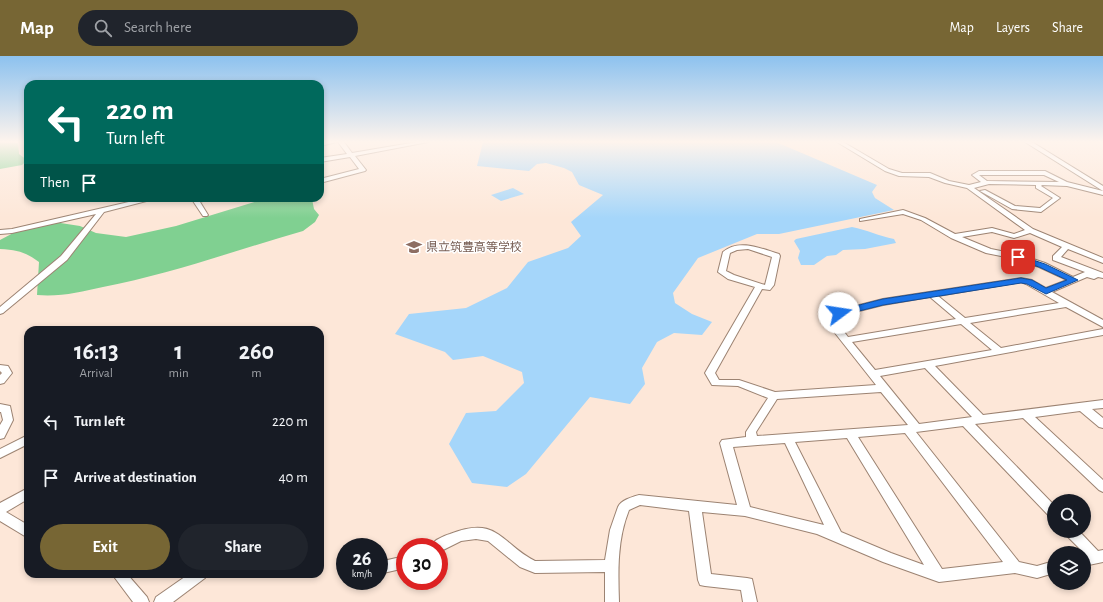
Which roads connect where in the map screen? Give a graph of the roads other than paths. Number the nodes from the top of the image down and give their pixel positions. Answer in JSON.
{"nodes":[{"id":1,"x":361,"y":167,"type":"edge"},
{"id":2,"x":883,"y":167,"type":"edge"},
{"id":3,"x":1069,"y":167,"type":"edge"},
{"id":4,"x":324,"y":180,"type":"edge"},
{"id":5,"x":986,"y":183,"type":"junction"},
{"id":6,"x":1040,"y":183,"type":"junction"},
{"id":7,"x":1067,"y":184,"type":"junction"},
{"id":8,"x":971,"y":186,"type":"junction"},
{"id":9,"x":1103,"y":189,"type":"edge"},
{"id":10,"x":1103,"y":193,"type":"edge"},
{"id":11,"x":136,"y":202,"type":"edge"},
{"id":12,"x":196,"y":202,"type":"edge"},
{"id":13,"x":103,"y":209,"type":"junction"},
{"id":14,"x":205,"y":215,"type":"dead end"},
{"id":15,"x":862,"y":220,"type":"dead end"},
{"id":16,"x":1030,"y":231,"type":"junction"},
{"id":17,"x":0,"y":232,"type":"edge"},
{"id":18,"x":954,"y":236,"type":"junction"},
{"id":19,"x":1067,"y":246,"type":"junction"},
{"id":20,"x":1103,"y":261,"type":"edge"},
{"id":21,"x":1103,"y":276,"type":"edge"},
{"id":22,"x":1074,"y":280,"type":"junction"},
{"id":23,"x":1103,"y":280,"type":"edge"},
{"id":24,"x":760,"y":286,"type":"junction"},
{"id":25,"x":1046,"y":292,"type":"junction"},
{"id":26,"x":931,"y":294,"type":"junction"},
{"id":27,"x":1068,"y":304,"type":"junction"},
{"id":28,"x":0,"y":311,"type":"edge"},
{"id":29,"x":1103,"y":315,"type":"edge"},
{"id":30,"x":1093,"y":318,"type":"junction"},
{"id":31,"x":964,"y":322,"type":"junction"},
{"id":32,"x":1103,"y":324,"type":"edge"},
{"id":33,"x":1103,"y":332,"type":"edge"},
{"id":34,"x":846,"y":340,"type":"junction"},
{"id":35,"x":1000,"y":352,"type":"junction"},
{"id":36,"x":928,"y":365,"type":"junction"},
{"id":37,"x":0,"y":368,"type":"edge"},
{"id":38,"x":874,"y":374,"type":"junction"},
{"id":39,"x":0,"y":381,"type":"edge"},
{"id":40,"x":884,"y":388,"type":"junction"},
{"id":41,"x":774,"y":396,"type":"junction"},
{"id":42,"x":1103,"y":404,"type":"edge"},
{"id":43,"x":1083,"y":407,"type":"junction"},
{"id":44,"x":0,"y":408,"type":"edge"},
{"id":45,"x":1025,"y":414,"type":"junction"},
{"id":46,"x":980,"y":420,"type":"junction"},
{"id":47,"x":966,"y":422,"type":"junction"},
{"id":48,"x":1103,"y":424,"type":"edge"},
{"id":49,"x":912,"y":428,"type":"junction"},
{"id":50,"x":850,"y":434,"type":"junction"},
{"id":51,"x":0,"y":435,"type":"edge"},
{"id":52,"x":788,"y":438,"type":"junction"},
{"id":53,"x":752,"y":440,"type":"junction"},
{"id":54,"x":24,"y":441,"type":"edge"},
{"id":55,"x":0,"y":454,"type":"edge"},
{"id":56,"x":1103,"y":486,"type":"edge"},
{"id":57,"x":24,"y":495,"type":"edge"},
{"id":58,"x":695,"y":506,"type":"junction"},
{"id":59,"x":1047,"y":506,"type":"edge"},
{"id":60,"x":0,"y":509,"type":"edge"},
{"id":61,"x":745,"y":511,"type":"junction"},
{"id":62,"x":0,"y":515,"type":"edge"},
{"id":63,"x":24,"y":530,"type":"edge"},
{"id":64,"x":836,"y":536,"type":"junction"},
{"id":65,"x":1077,"y":538,"type":"edge"},
{"id":66,"x":448,"y":540,"type":"edge"},
{"id":67,"x":1094,"y":558,"type":"edge"},
{"id":68,"x":611,"y":566,"type":"junction"},
{"id":69,"x":1015,"y":568,"type":"junction"},
{"id":70,"x":1047,"y":570,"type":"edge"},
{"id":71,"x":939,"y":576,"type":"junction"},
{"id":72,"x":125,"y":578,"type":"edge"},
{"id":73,"x":195,"y":578,"type":"edge"},
{"id":74,"x":142,"y":602,"type":"edge"},
{"id":75,"x":162,"y":602,"type":"edge"},
{"id":76,"x":612,"y":602,"type":"edge"},
{"id":77,"x":750,"y":602,"type":"edge"}],
"edges":[{"from":1,"to":4,"type":"street"},
{"from":2,"to":8,"type":"street"},
{"from":3,"to":9,"type":"street"},
{"from":5,"to":6,"type":"street"},
{"from":5,"to":7,"type":"street"},
{"from":5,"to":8,"type":"street"},
{"from":6,"to":7,"type":"street"},
{"from":6,"to":8,"type":"street"},
{"from":7,"to":10,"type":"street"},
{"from":8,"to":16,"type":"street"},
{"from":11,"to":13,"type":"street"},
{"from":12,"to":14,"type":"street"},
{"from":13,"to":17,"type":"street"},
{"from":13,"to":28,"type":"street"},
{"from":15,"to":18,"type":"street"},
{"from":16,"to":18,"type":"street"},
{"from":16,"to":19,"type":"street"},
{"from":18,"to":22,"type":"street"},
{"from":19,"to":20,"type":"street"},
{"from":19,"to":21,"type":"street"},
{"from":22,"to":23,"type":"street"},
{"from":22,"to":25,"type":"street"},
{"from":24,"to":24,"type":"street"},
{"from":24,"to":41,"type":"street"},
{"from":25,"to":26,"type":"street"},
{"from":25,"to":27,"type":"street"},
{"from":26,"to":31,"type":"street"},
{"from":26,"to":34,"type":"street"},
{"from":27,"to":30,"type":"street"},
{"from":27,"to":31,"type":"street"},
{"from":29,"to":30,"type":"street"},
{"from":30,"to":32,"type":"street"},
{"from":31,"to":34,"type":"street"},
{"from":31,"to":35,"type":"street"},
{"from":33,"to":35,"type":"street"},
{"from":34,"to":38,"type":"street"},
{"from":35,"to":36,"type":"street"},
{"from":36,"to":38,"type":"street"},
{"from":36,"to":46,"type":"street"},
{"from":37,"to":39,"type":"street"},
{"from":38,"to":40,"type":"street"},
{"from":40,"to":41,"type":"street"},
{"from":40,"to":49,"type":"street"},
{"from":41,"to":53,"type":"street"},
{"from":42,"to":43,"type":"street"},
{"from":43,"to":45,"type":"street"},
{"from":43,"to":48,"type":"street"},
{"from":44,"to":51,"type":"street"},
{"from":45,"to":46,"type":"street"},
{"from":45,"to":56,"type":"street"},
{"from":46,"to":47,"type":"street"},
{"from":47,"to":49,"type":"street"},
{"from":47,"to":59,"type":"street"},
{"from":49,"to":50,"type":"street"},
{"from":49,"to":69,"type":"street"},
{"from":50,"to":52,"type":"street"},
{"from":50,"to":71,"type":"street"},
{"from":52,"to":53,"type":"street"},
{"from":52,"to":64,"type":"street"},
{"from":53,"to":61,"type":"street"},
{"from":54,"to":55,"type":"street"},
{"from":57,"to":60,"type":"street"},
{"from":58,"to":61,"type":"street"},
{"from":58,"to":68,"type":"street"},
{"from":58,"to":77,"type":"street"},
{"from":61,"to":64,"type":"street"},
{"from":62,"to":63,"type":"street"},
{"from":64,"to":71,"type":"street"},
{"from":65,"to":67,"type":"street"},
{"from":66,"to":68,"type":"street"},
{"from":68,"to":76,"type":"street"},
{"from":69,"to":70,"type":"street"},
{"from":69,"to":71,"type":"street"},
{"from":72,"to":74,"type":"street"},
{"from":73,"to":75,"type":"street"}]}
